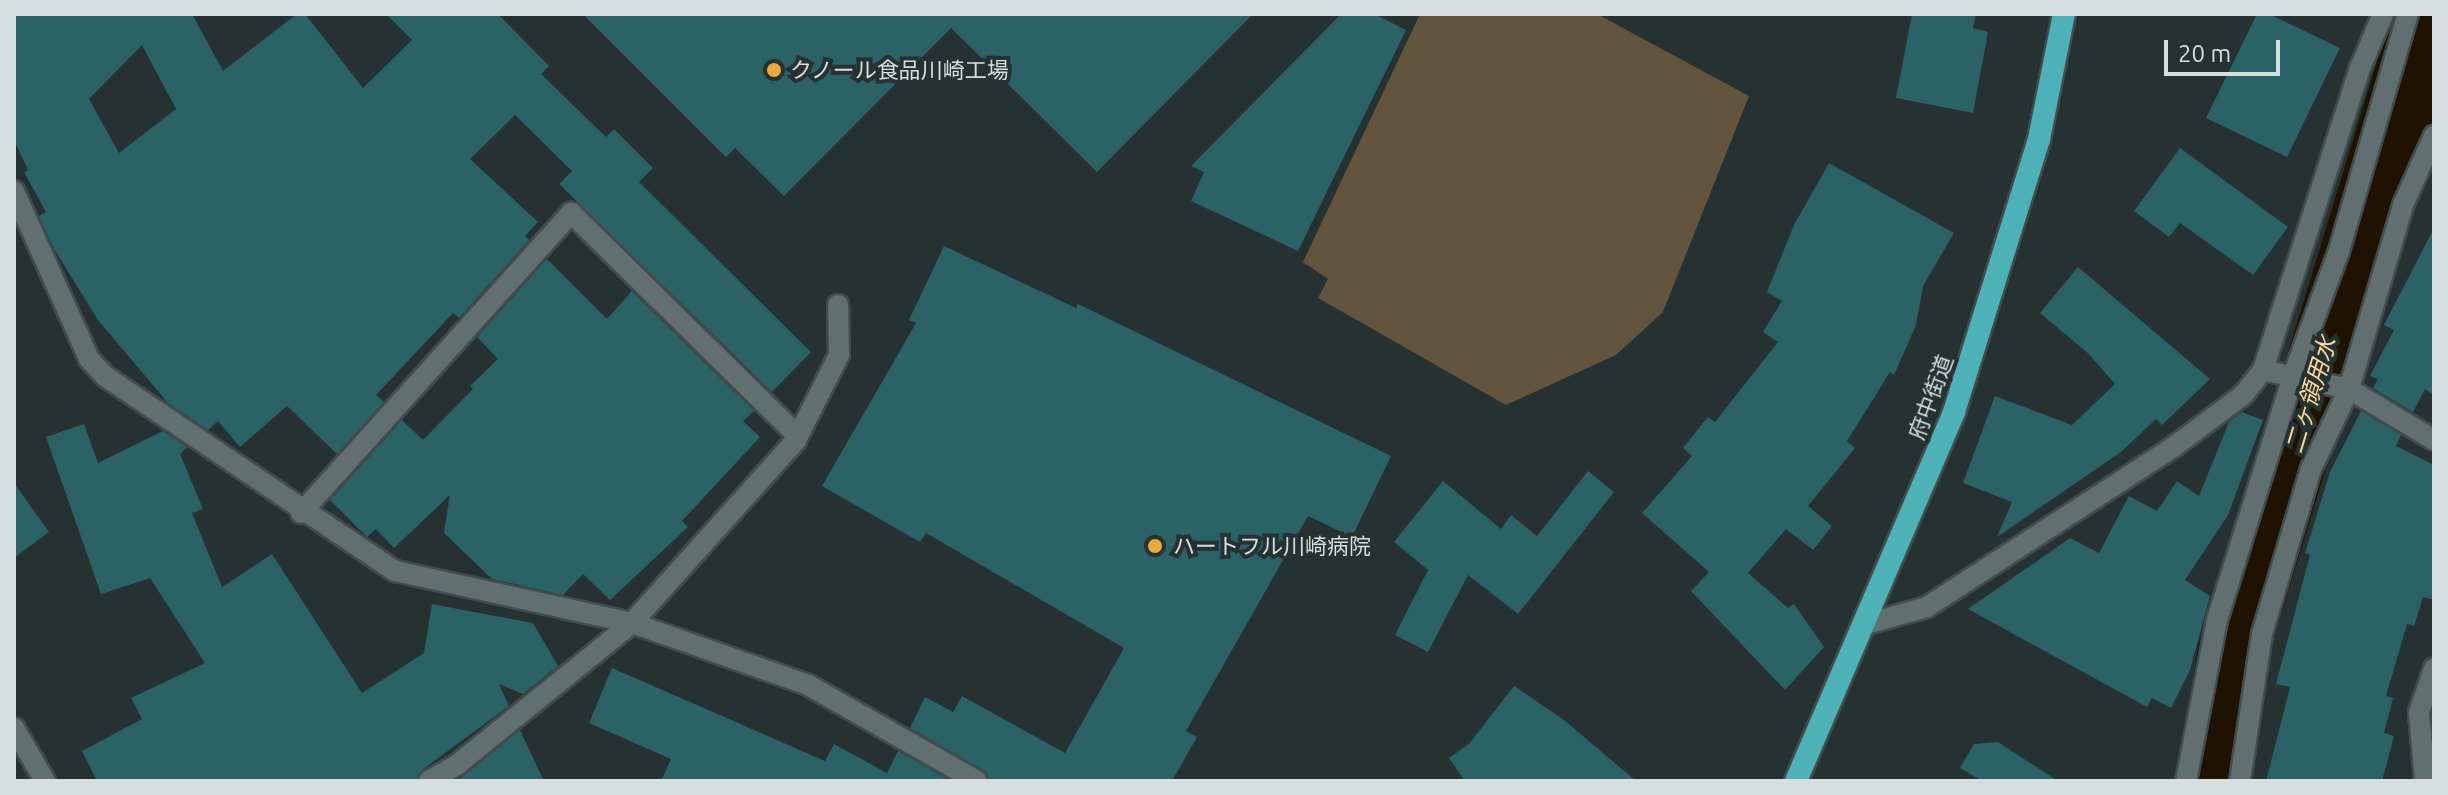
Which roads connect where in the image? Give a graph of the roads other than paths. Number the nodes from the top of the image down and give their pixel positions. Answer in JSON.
{"nodes":[{"id":1,"x":2064,"y":14,"type":"edge"},
{"id":2,"x":2383,"y":14,"type":"edge"},
{"id":3,"x":2408,"y":14,"type":"edge"},
{"id":4,"x":2434,"y":136,"type":"edge"},
{"id":5,"x":14,"y":191,"type":"edge"},
{"id":6,"x":838,"y":305,"type":"dead end"},
{"id":7,"x":2263,"y":370,"type":"junction"},
{"id":8,"x":2296,"y":377,"type":"junction"},
{"id":9,"x":2340,"y":387,"type":"junction"},
{"id":10,"x":798,"y":436,"type":"junction"},
{"id":11,"x":2434,"y":440,"type":"edge"},
{"id":12,"x":301,"y":513,"type":"junction"},
{"id":13,"x":632,"y":623,"type":"junction"},
{"id":14,"x":1867,"y":624,"type":"junction"},
{"id":15,"x":2434,"y":669,"type":"edge"},
{"id":16,"x":14,"y":728,"type":"edge"},
{"id":17,"x":45,"y":781,"type":"edge"},
{"id":18,"x":429,"y":781,"type":"edge"},
{"id":19,"x":977,"y":781,"type":"edge"},
{"id":20,"x":1796,"y":781,"type":"edge"},
{"id":21,"x":2186,"y":781,"type":"edge"},
{"id":22,"x":2240,"y":781,"type":"edge"},
{"id":23,"x":2425,"y":781,"type":"edge"}],
"edges":[{"from":1,"to":14,"type":"highway","name":"府中街道"},
{"from":2,"to":7,"type":"street"},
{"from":3,"to":8,"type":"street"},
{"from":4,"to":9,"type":"street"},
{"from":5,"to":12,"type":"street"},
{"from":6,"to":10,"type":"street"},
{"from":7,"to":8,"type":"street"},
{"from":7,"to":14,"type":"street"},
{"from":8,"to":9,"type":"street"},
{"from":8,"to":21,"type":"street"},
{"from":9,"to":11,"type":"street"},
{"from":9,"to":22,"type":"street"},
{"from":10,"to":12,"type":"street"},
{"from":10,"to":13,"type":"street"},
{"from":12,"to":13,"type":"street"},
{"from":13,"to":18,"type":"street"},
{"from":13,"to":19,"type":"street"},
{"from":14,"to":20,"type":"highway","name":"府中街道"},
{"from":15,"to":23,"type":"street"},
{"from":16,"to":17,"type":"street"}]}
